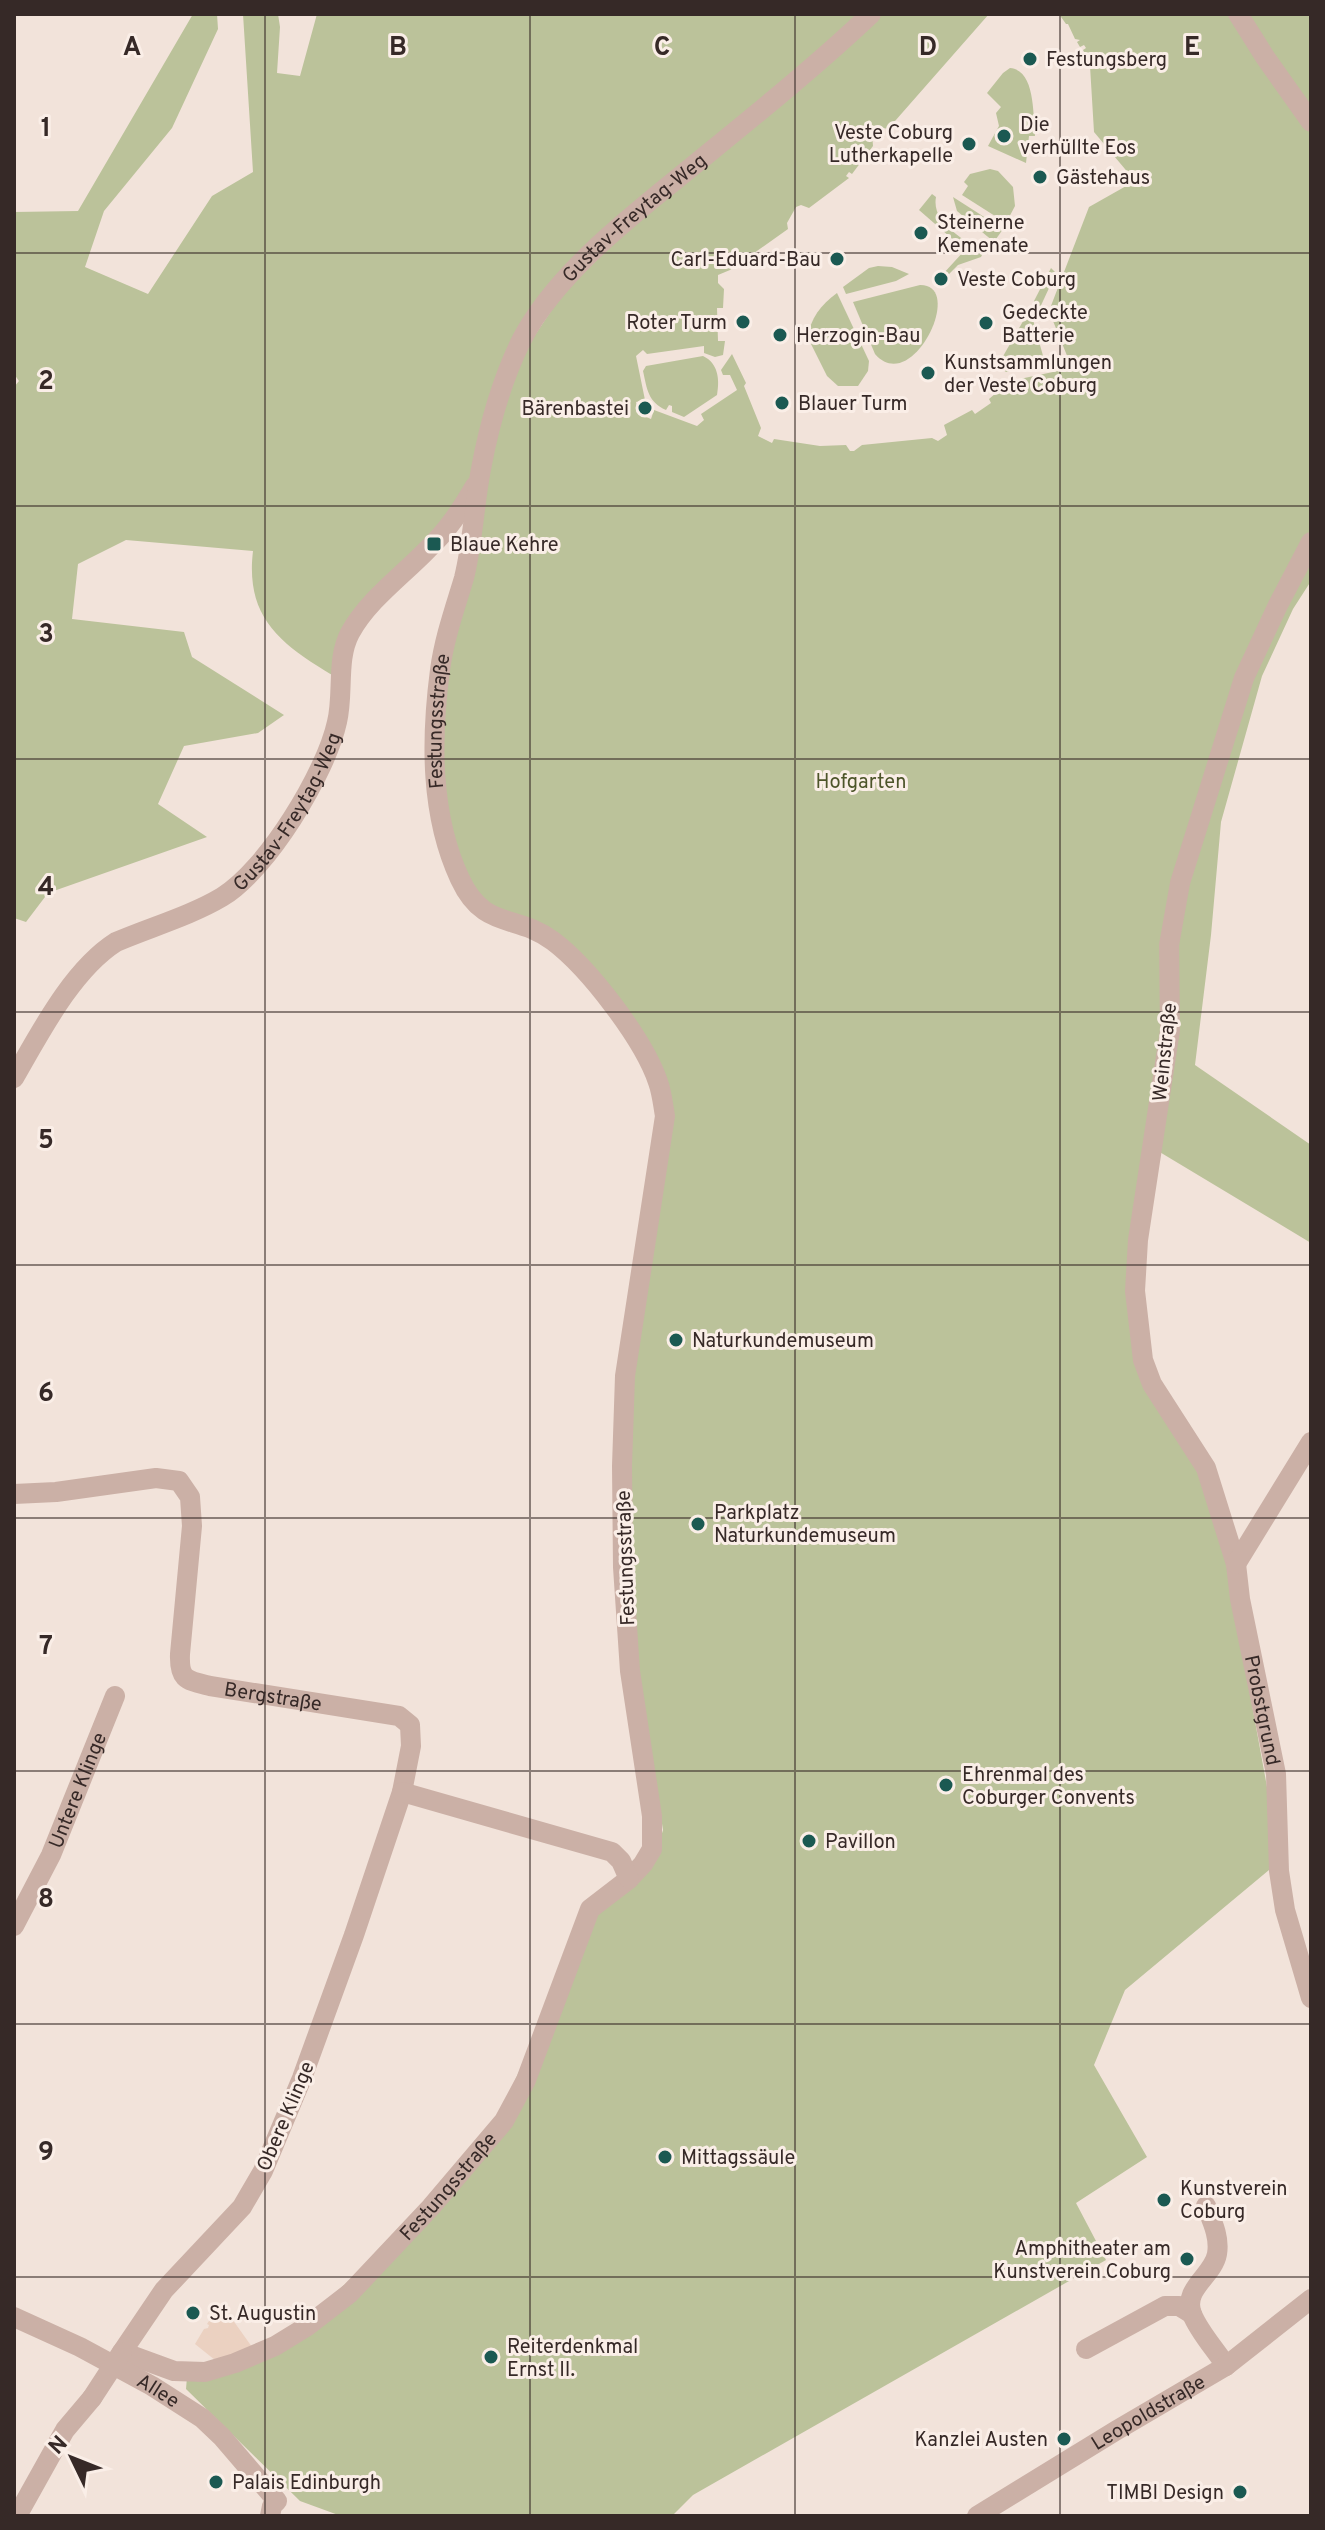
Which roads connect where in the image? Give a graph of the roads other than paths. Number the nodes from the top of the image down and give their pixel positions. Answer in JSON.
{"nodes":[{"id":1,"x":871,"y":14,"type":"edge"},
{"id":2,"x":1238,"y":14,"type":"edge"},
{"id":3,"x":1311,"y":122,"type":"edge"},
{"id":4,"x":479,"y":480,"type":"junction"},
{"id":5,"x":1311,"y":542,"type":"edge"},
{"id":6,"x":430,"y":548,"type":"junction"},
{"id":7,"x":466,"y":567,"type":"junction"},
{"id":8,"x":14,"y":1078,"type":"edge"},
{"id":9,"x":1311,"y":1442,"type":"edge"},
{"id":10,"x":14,"y":1494,"type":"edge"},
{"id":11,"x":1236,"y":1564,"type":"junction"},
{"id":12,"x":115,"y":1696,"type":"dead end"},
{"id":13,"x":402,"y":1792,"type":"junction"},
{"id":14,"x":629,"y":1879,"type":"junction"},
{"id":15,"x":14,"y":1926,"type":"edge"},
{"id":16,"x":1311,"y":1998,"type":"edge"},
{"id":17,"x":1206,"y":2206,"type":"dead end"},
{"id":18,"x":1311,"y":2299,"type":"edge"},
{"id":19,"x":1192,"y":2314,"type":"junction"},
{"id":20,"x":14,"y":2317,"type":"edge"},
{"id":21,"x":1086,"y":2349,"type":"dead end"},
{"id":22,"x":122,"y":2352,"type":"junction"},
{"id":23,"x":1226,"y":2366,"type":"junction"},
{"id":24,"x":273,"y":2509,"type":"edge"},
{"id":25,"x":17,"y":2516,"type":"edge"},
{"id":26,"x":977,"y":2516,"type":"edge"}],
"edges":[{"from":1,"to":4,"type":"street","name":"Gustav-Freytag-Weg"},
{"from":2,"to":3,"type":"street"},
{"from":4,"to":6,"type":"street","name":"Gustav-Freytag-Weg"},
{"from":4,"to":7,"type":"street","name":"Gustav-Freytag-Weg"},
{"from":5,"to":11,"type":"street","name":"Weinstraße"},
{"from":6,"to":7,"type":"street"},
{"from":6,"to":8,"type":"street","name":"Gustav-Freytag-Weg"},
{"from":7,"to":14,"type":"street","name":"Festungsstraße"},
{"from":9,"to":11,"type":"street"},
{"from":10,"to":13,"type":"street","name":"Bergstraße"},
{"from":11,"to":16,"type":"street","name":"Probstgrund"},
{"from":12,"to":15,"type":"street","name":"Untere Klinge"},
{"from":13,"to":14,"type":"street"},
{"from":13,"to":22,"type":"street","name":"Obere Klinge"},
{"from":14,"to":22,"type":"street","name":"Festungsstraße"},
{"from":17,"to":19,"type":"street"},
{"from":18,"to":23,"type":"street","name":"Leopoldstraße"},
{"from":19,"to":21,"type":"street"},
{"from":19,"to":23,"type":"street"},
{"from":20,"to":24,"type":"street","name":"Allee"},
{"from":22,"to":25,"type":"street","name":"Obere Klinge","bridge":true},
{"from":23,"to":26,"type":"street","name":"Leopoldstraße"}]}
